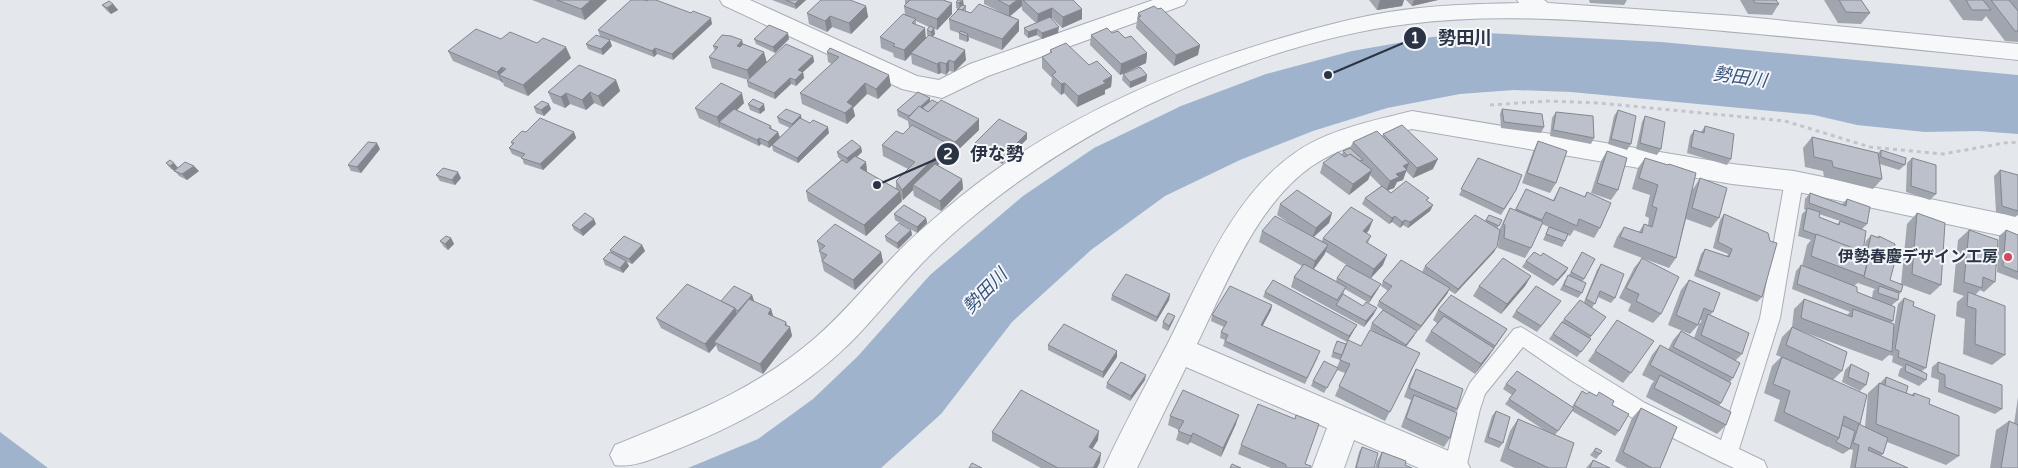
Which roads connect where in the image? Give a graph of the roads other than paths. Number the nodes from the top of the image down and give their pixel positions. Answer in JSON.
{"nodes":[{"id":1,"x":731,"y":0,"type":"edge"},
{"id":2,"x":1176,"y":0,"type":"edge"},
{"id":3,"x":1536,"y":5,"type":"edge"},
{"id":4,"x":2018,"y":52,"type":"edge"},
{"id":5,"x":1794,"y":181,"type":"junction"},
{"id":6,"x":2018,"y":225,"type":"edge"},
{"id":7,"x":1179,"y":350,"type":"junction"},
{"id":8,"x":1345,"y":421,"type":"junction"},
{"id":9,"x":1727,"y":454,"type":"junction"},
{"id":10,"x":626,"y":455,"type":"dead end"},
{"id":11,"x":1120,"y":468,"type":"edge"},
{"id":12,"x":1328,"y":468,"type":"edge"},
{"id":13,"x":1455,"y":468,"type":"edge"},
{"id":14,"x":1756,"y":468,"type":"edge"}],
"edges":[{"from":1,"to":2,"type":"street"},
{"from":3,"to":4,"type":"street"},
{"from":3,"to":10,"type":"street"},
{"from":5,"to":6,"type":"street"},
{"from":5,"to":7,"type":"street"},
{"from":5,"to":9,"type":"lane"},
{"from":7,"to":8,"type":"street"},
{"from":7,"to":11,"type":"street"},
{"from":8,"to":12,"type":"street"},
{"from":8,"to":13,"type":"street"},
{"from":9,"to":13,"type":"lane"},
{"from":9,"to":14,"type":"lane"}]}
